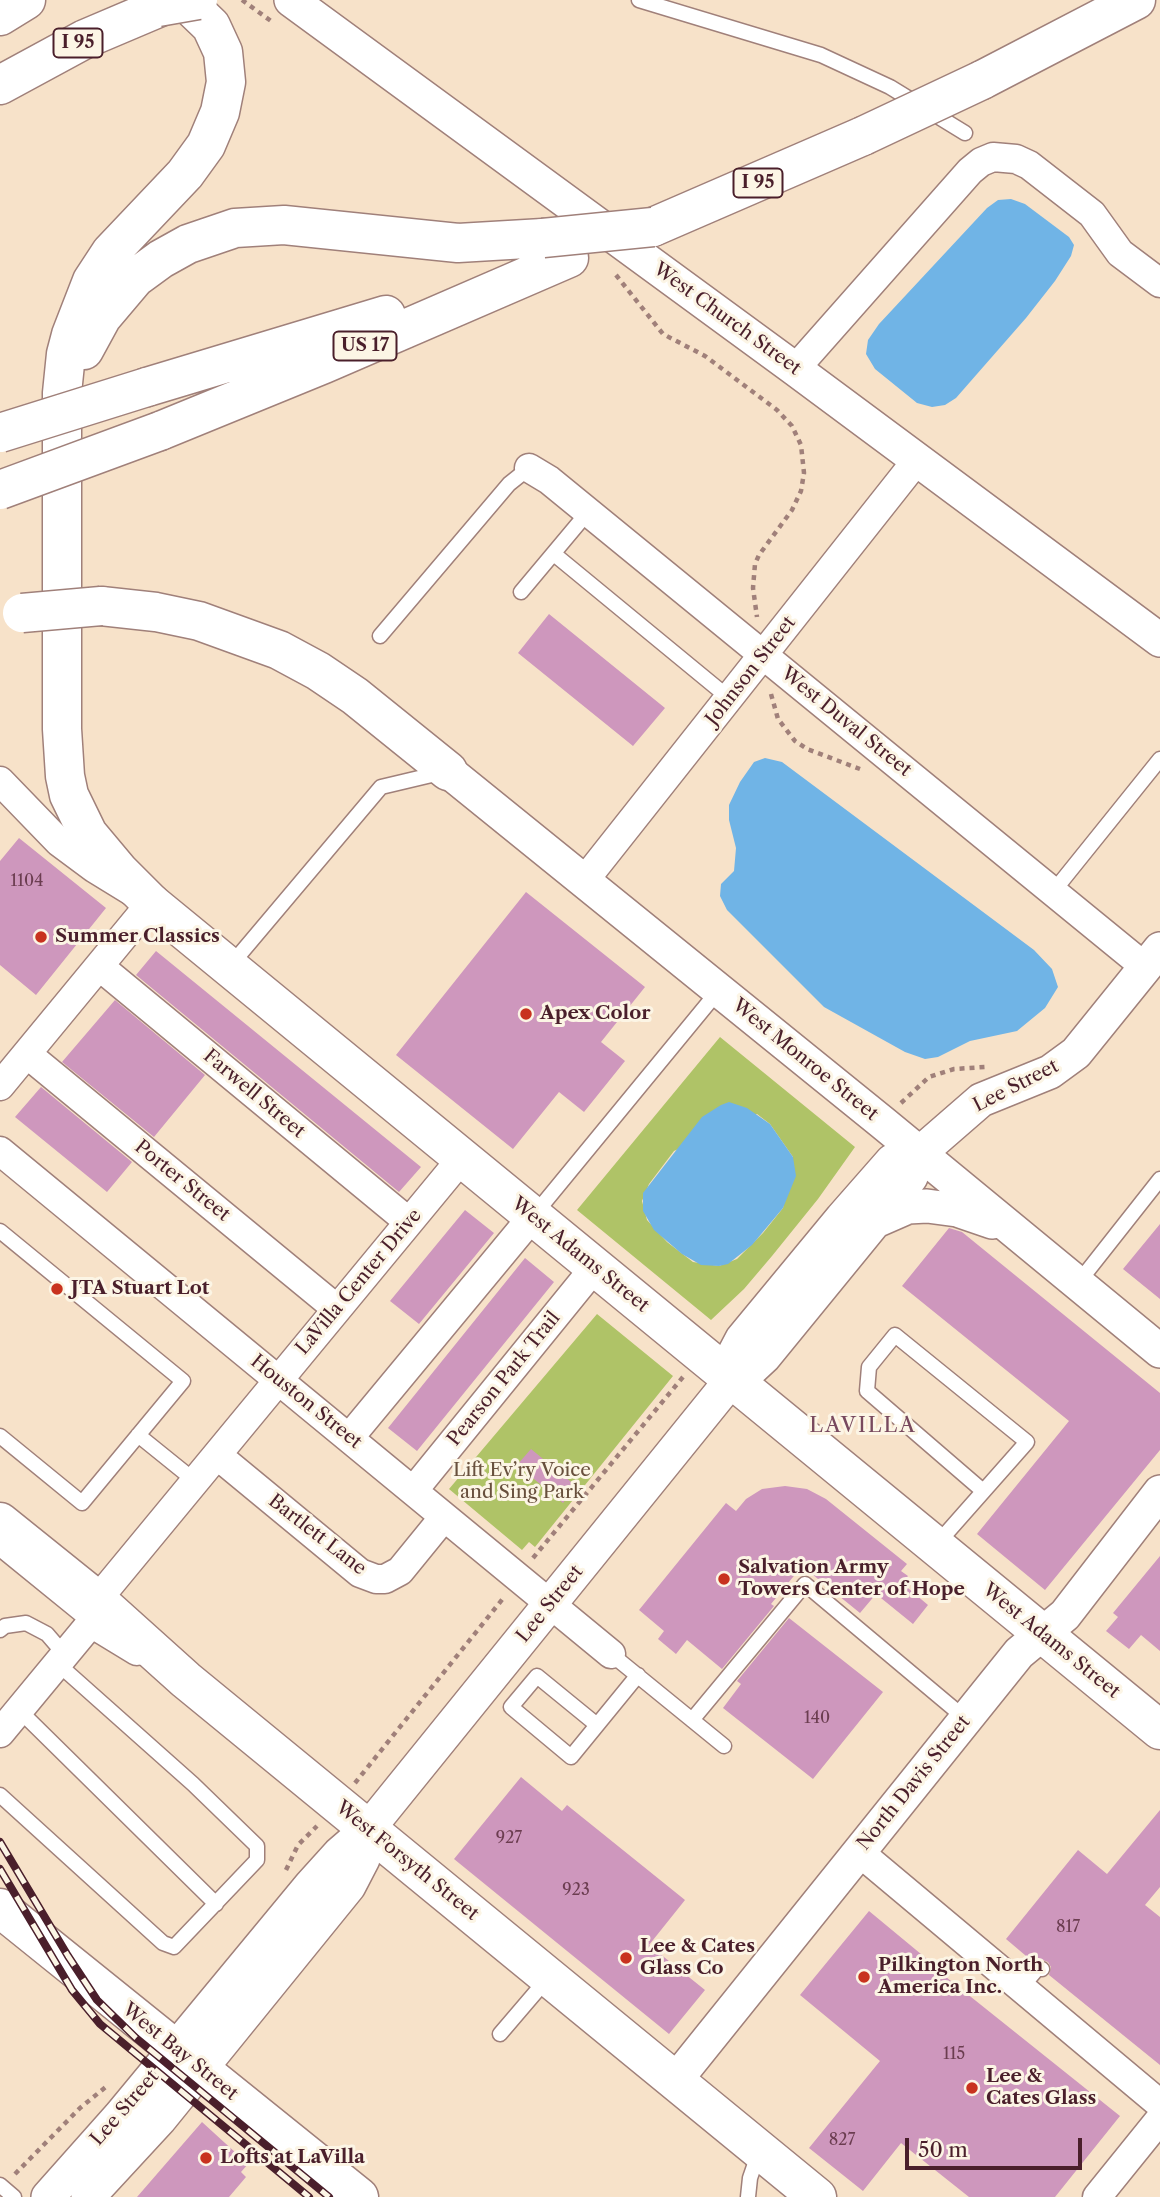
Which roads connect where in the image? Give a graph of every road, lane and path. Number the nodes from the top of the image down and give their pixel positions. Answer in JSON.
{"nodes":[{"id":1,"x":26,"y":0,"type":"edge"},
{"id":2,"x":198,"y":0,"type":"edge"},
{"id":3,"x":291,"y":0,"type":"edge"},
{"id":4,"x":639,"y":0,"type":"edge"},
{"id":5,"x":173,"y":2,"type":"edge"},
{"id":6,"x":1134,"y":3,"type":"edge"},
{"id":7,"x":0,"y":16,"type":"edge"},
{"id":8,"x":0,"y":85,"type":"edge"},
{"id":9,"x":965,"y":133,"type":"dead end"},
{"id":10,"x":556,"y":248,"type":"junction"},
{"id":11,"x":1160,"y":283,"type":"edge"},
{"id":12,"x":795,"y":369,"type":"junction"},
{"id":13,"x":0,"y":433,"type":"edge"},
{"id":14,"x":62,"y":436,"type":"junction"},
{"id":15,"x":917,"y":460,"type":"junction"},
{"id":16,"x":529,"y":468,"type":"joint"},
{"id":17,"x":0,"y":490,"type":"edge"},
{"id":18,"x":588,"y":512,"type":"junction"},
{"id":19,"x":554,"y":554,"type":"junction"},
{"id":20,"x":521,"y":592,"type":"dead end"},
{"id":21,"x":11,"y":615,"type":"edge"},
{"id":22,"x":380,"y":636,"type":"dead end"},
{"id":23,"x":1160,"y":640,"type":"edge"},
{"id":24,"x":763,"y":655,"type":"junction"},
{"id":25,"x":770,"y":688,"type":"dead end"},
{"id":26,"x":729,"y":698,"type":"junction"},
{"id":27,"x":1160,"y":759,"type":"edge"},
{"id":28,"x":448,"y":771,"type":"junction"},
{"id":29,"x":865,"y":773,"type":"dead end"},
{"id":30,"x":0,"y":781,"type":"edge"},
{"id":31,"x":584,"y":881,"type":"junction"},
{"id":32,"x":1053,"y":892,"type":"junction"},
{"id":33,"x":151,"y":903,"type":"junction"},
{"id":34,"x":1155,"y":965,"type":"edge"},
{"id":35,"x":99,"y":966,"type":"junction"},
{"id":36,"x":229,"y":967,"type":"junction"},
{"id":37,"x":719,"y":990,"type":"junction"},
{"id":38,"x":27,"y":1054,"type":"junction"},
{"id":39,"x":988,"y":1066,"type":"dead end"},
{"id":40,"x":0,"y":1086,"type":"edge"},
{"id":41,"x":896,"y":1107,"type":"dead end"},
{"id":42,"x":0,"y":1151,"type":"edge"},
{"id":43,"x":920,"y":1153,"type":"junction"},
{"id":44,"x":462,"y":1158,"type":"junction"},
{"id":45,"x":1160,"y":1178,"type":"edge"},
{"id":46,"x":533,"y":1216,"type":"junction"},
{"id":47,"x":409,"y":1222,"type":"junction"},
{"id":48,"x":874,"y":1222,"type":"junction"},
{"id":49,"x":0,"y":1231,"type":"edge"},
{"id":50,"x":1016,"y":1232,"type":"junction"},
{"id":51,"x":595,"y":1267,"type":"junction"},
{"id":52,"x":1078,"y":1283,"type":"junction"},
{"id":53,"x":337,"y":1309,"type":"junction"},
{"id":54,"x":1160,"y":1351,"type":"edge"},
{"id":55,"x":679,"y":1373,"type":"dead end"},
{"id":56,"x":732,"y":1379,"type":"junction"},
{"id":57,"x":278,"y":1380,"type":"junction"},
{"id":58,"x":138,"y":1435,"type":"junction"},
{"id":59,"x":0,"y":1436,"type":"edge"},
{"id":60,"x":349,"y":1438,"type":"junction"},
{"id":61,"x":217,"y":1455,"type":"junction"},
{"id":62,"x":195,"y":1481,"type":"junction"},
{"id":63,"x":413,"y":1491,"type":"junction"},
{"id":64,"x":983,"y":1491,"type":"junction"},
{"id":65,"x":1160,"y":1492,"type":"edge"},
{"id":66,"x":444,"y":1517,"type":"junction"},
{"id":67,"x":0,"y":1522,"type":"edge"},
{"id":68,"x":935,"y":1546,"type":"junction"},
{"id":69,"x":0,"y":1549,"type":"edge"},
{"id":70,"x":525,"y":1566,"type":"dead end"},
{"id":71,"x":510,"y":1589,"type":"dead end"},
{"id":72,"x":551,"y":1604,"type":"junction"},
{"id":73,"x":94,"y":1612,"type":"junction"},
{"id":74,"x":0,"y":1630,"type":"edge"},
{"id":75,"x":1043,"y":1634,"type":"junction"},
{"id":76,"x":611,"y":1654,"type":"joint"},
{"id":77,"x":61,"y":1659,"type":"junction"},
{"id":78,"x":638,"y":1675,"type":"junction"},
{"id":79,"x":19,"y":1710,"type":"junction"},
{"id":80,"x":966,"y":1719,"type":"junction"},
{"id":81,"x":692,"y":1720,"type":"junction"},
{"id":82,"x":597,"y":1725,"type":"junction"},
{"id":83,"x":1160,"y":1730,"type":"edge"},
{"id":84,"x":0,"y":1733,"type":"edge"},
{"id":85,"x":724,"y":1746,"type":"dead end"},
{"id":86,"x":348,"y":1790,"type":"dead end"},
{"id":87,"x":0,"y":1795,"type":"edge"},
{"id":88,"x":368,"y":1829,"type":"junction"},
{"id":89,"x":859,"y":1852,"type":"junction"},
{"id":90,"x":216,"y":1904,"type":"junction"},
{"id":91,"x":0,"y":1908,"type":"edge"},
{"id":92,"x":1042,"y":1969,"type":"dead end"},
{"id":93,"x":549,"y":1978,"type":"junction"},
{"id":94,"x":1021,"y":1988,"type":"junction"},
{"id":95,"x":500,"y":2034,"type":"dead end"},
{"id":96,"x":188,"y":2058,"type":"junction"},
{"id":97,"x":114,"y":2081,"type":"dead end"},
{"id":98,"x":675,"y":2081,"type":"junction"},
{"id":99,"x":1160,"y":2106,"type":"edge"},
{"id":100,"x":760,"y":2150,"type":"junction"},
{"id":101,"x":4,"y":2183,"type":"edge"},
{"id":102,"x":13,"y":2197,"type":"edge"},
{"id":103,"x":48,"y":2197,"type":"edge"},
{"id":104,"x":88,"y":2197,"type":"edge"},
{"id":105,"x":359,"y":2197,"type":"edge"},
{"id":106,"x":748,"y":2197,"type":"edge"},
{"id":107,"x":817,"y":2197,"type":"edge"},
{"id":108,"x":1097,"y":2197,"type":"edge"}],
"edges":[{"from":1,"to":7,"type":"main road"},
{"from":2,"to":5,"type":"main road","bridge":true},
{"from":3,"to":12,"type":"street","name":"West Church Street"},
{"from":4,"to":9,"type":"lane"},
{"from":5,"to":8,"type":"main road","number":"I 95"},
{"from":5,"to":14,"type":"main road"},
{"from":6,"to":10,"type":"main road","number":"I 95","bridge":true},
{"from":10,"to":13,"type":"main road","bridge":true},
{"from":10,"to":14,"type":"main road"},
{"from":10,"to":17,"type":"main road","number":"US 17","bridge":true},
{"from":11,"to":12,"type":"street"},
{"from":12,"to":15,"type":"street","name":"West Church Street"},
{"from":14,"to":33,"type":"main road"},
{"from":15,"to":23,"type":"street","name":"West Church Street"},
{"from":15,"to":24,"type":"street","name":"Johnson Street"},
{"from":16,"to":18,"type":"street","name":"West Duval Street"},
{"from":16,"to":22,"type":"lane"},
{"from":18,"to":19,"type":"lane"},
{"from":18,"to":24,"type":"street","name":"West Duval Street"},
{"from":19,"to":20,"type":"lane"},
{"from":19,"to":26,"type":"lane"},
{"from":21,"to":28,"type":"main road","bridge":true},
{"from":24,"to":26,"type":"street","name":"Johnson Street"},
{"from":24,"to":32,"type":"street","name":"West Duval Street"},
{"from":25,"to":29,"type":"path"},
{"from":26,"to":31,"type":"street","name":"Johnson Street"},
{"from":27,"to":32,"type":"lane"},
{"from":28,"to":31,"type":"street","name":"West Monroe Street"},
{"from":28,"to":36,"type":"lane"},
{"from":30,"to":33,"type":"street","name":"West Adams Street"},
{"from":31,"to":37,"type":"street","name":"West Monroe Street"},
{"from":32,"to":34,"type":"street","name":"West Duval Street"},
{"from":33,"to":35,"type":"street"},
{"from":33,"to":36,"type":"main road","name":"West Adams Street"},
{"from":34,"to":43,"type":"street","name":"Lee Street"},
{"from":35,"to":38,"type":"street"},
{"from":35,"to":47,"type":"street","name":"Farwell Street"},
{"from":36,"to":44,"type":"main road","name":"West Adams Street"},
{"from":37,"to":43,"type":"street","name":"West Monroe Street"},
{"from":37,"to":46,"type":"lane"},
{"from":38,"to":40,"type":"street"},
{"from":38,"to":53,"type":"street","name":"Porter Street"},
{"from":39,"to":41,"type":"path"},
{"from":42,"to":57,"type":"street","name":"Houston Street"},
{"from":43,"to":48,"type":"street","name":"Lee Street"},
{"from":43,"to":50,"type":"street","name":"West Monroe Street"},
{"from":43,"to":56,"type":"street","name":"Lee Street"},
{"from":44,"to":46,"type":"main road","name":"West Adams Street"},
{"from":44,"to":47,"type":"street","name":"LaVilla Center Drive"},
{"from":45,"to":52,"type":"lane"},
{"from":46,"to":51,"type":"main road","name":"West Adams Street"},
{"from":46,"to":60,"type":"street"},
{"from":47,"to":53,"type":"street","name":"LaVilla Center Drive"},
{"from":48,"to":50,"type":"street"},
{"from":48,"to":56,"type":"street","name":"Lee Street"},
{"from":49,"to":58,"type":"lane"},
{"from":50,"to":52,"type":"street","name":"West Monroe Street"},
{"from":51,"to":56,"type":"main road","name":"West Adams Street"},
{"from":51,"to":63,"type":"street","name":"Pearson Park Trail"},
{"from":52,"to":54,"type":"street","name":"West Monroe Street"},
{"from":53,"to":57,"type":"street","name":"LaVilla Center Drive"},
{"from":55,"to":70,"type":"path"},
{"from":56,"to":68,"type":"main road","name":"West Adams Street"},
{"from":56,"to":72,"type":"street","name":"Lee Street"},
{"from":57,"to":60,"type":"street","name":"Houston Street"},
{"from":57,"to":61,"type":"street","name":"LaVilla Center Drive"},
{"from":58,"to":59,"type":"lane"},
{"from":58,"to":62,"type":"lane"},
{"from":60,"to":63,"type":"street","name":"Houston Street"},
{"from":61,"to":62,"type":"street","name":"LaVilla Center Drive"},
{"from":61,"to":66,"type":"street","name":"Bartlett Lane"},
{"from":62,"to":73,"type":"street","name":"LaVilla Center Drive"},
{"from":63,"to":66,"type":"street","name":"Houston Street"},
{"from":64,"to":64,"type":"lane"},
{"from":64,"to":68,"type":"lane"},
{"from":65,"to":75,"type":"street","name":"North Davis Street"},
{"from":66,"to":72,"type":"street","name":"Houston Street"},
{"from":67,"to":73,"type":"main road","name":"West Forsyth Street"},
{"from":68,"to":75,"type":"main road","name":"West Adams Street"},
{"from":69,"to":73,"type":"lane"},
{"from":71,"to":86,"type":"path"},
{"from":72,"to":76,"type":"street","name":"Houston Street"},
{"from":72,"to":88,"type":"street","name":"Lee Street"},
{"from":73,"to":77,"type":"street","name":"LaVilla Center Drive"},
{"from":73,"to":88,"type":"main road","name":"West Forsyth Street"},
{"from":74,"to":77,"type":"lane"},
{"from":75,"to":80,"type":"street","name":"North Davis Street"},
{"from":75,"to":83,"type":"main road","name":"West Adams Street"},
{"from":76,"to":78,"type":"lane"},
{"from":77,"to":79,"type":"street","name":"LaVilla Center Drive"},
{"from":77,"to":90,"type":"lane"},
{"from":78,"to":81,"type":"lane"},
{"from":78,"to":82,"type":"lane"},
{"from":79,"to":84,"type":"street","name":"LaVilla Center Drive"},
{"from":79,"to":90,"type":"lane"},
{"from":80,"to":81,"type":"lane"},
{"from":80,"to":89,"type":"street","name":"North Davis Street"},
{"from":81,"to":85,"type":"lane"},
{"from":82,"to":82,"type":"lane"},
{"from":87,"to":90,"type":"lane"},
{"from":88,"to":93,"type":"main road","name":"West Forsyth Street"},
{"from":88,"to":96,"type":"street","name":"Lee Street"},
{"from":89,"to":94,"type":"street"},
{"from":89,"to":98,"type":"street","name":"North Davis Street"},
{"from":91,"to":96,"type":"main road","name":"West Bay Street"},
{"from":92,"to":94,"type":"lane"},
{"from":93,"to":95,"type":"lane"},
{"from":93,"to":98,"type":"main road","name":"West Forsyth Street"},
{"from":94,"to":99,"type":"street"},
{"from":96,"to":103,"type":"street","name":"Lee Street"},
{"from":96,"to":104,"type":"street","name":"Lee Street"},
{"from":96,"to":105,"type":"main road","name":"West Bay Street"},
{"from":97,"to":101,"type":"path"},
{"from":98,"to":100,"type":"main road","name":"West Forsyth Street"},
{"from":99,"to":108,"type":"street"},
{"from":100,"to":106,"type":"lane"},
{"from":100,"to":107,"type":"main road","name":"West Forsyth Street"},
{"from":101,"to":102,"type":"lane"}]}
